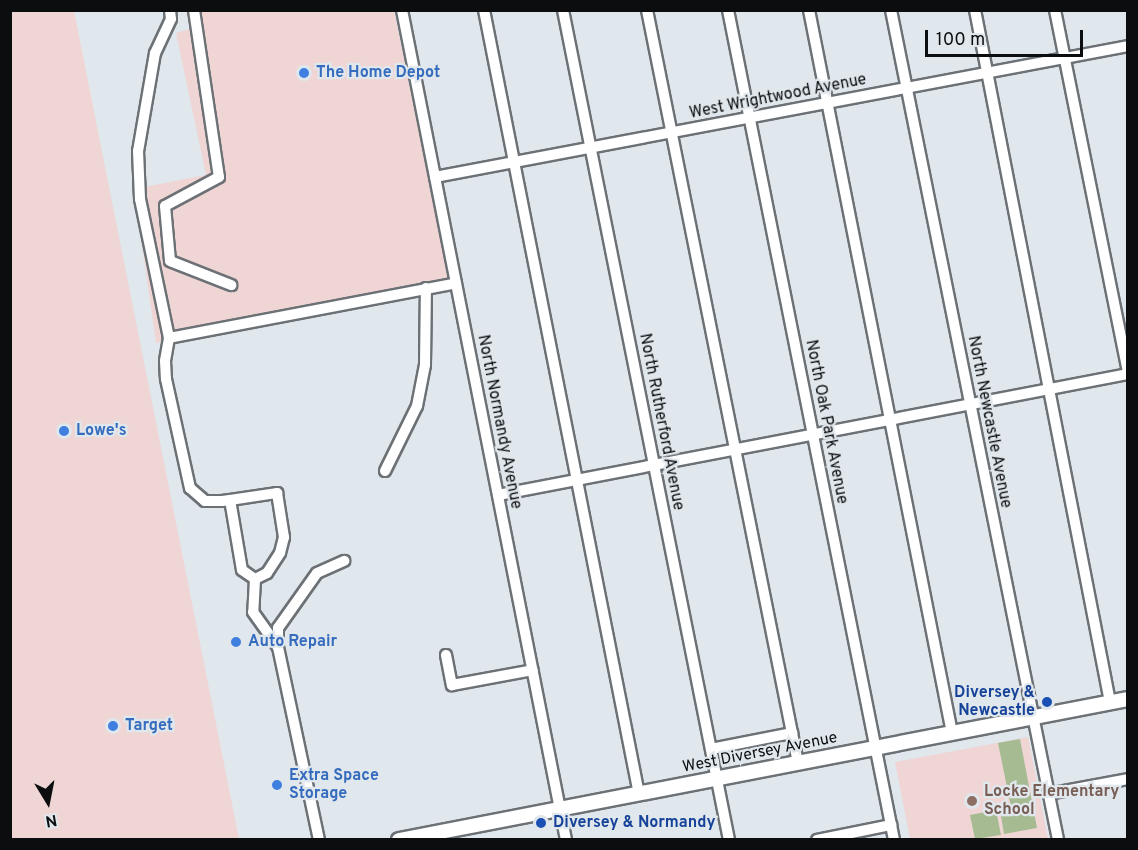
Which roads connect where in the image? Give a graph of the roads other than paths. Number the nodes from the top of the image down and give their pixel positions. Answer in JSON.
{"nodes":[{"id":1,"x":170,"y":10,"type":"edge"},
{"id":2,"x":194,"y":10,"type":"edge"},
{"id":3,"x":402,"y":10,"type":"edge"},
{"id":4,"x":484,"y":10,"type":"edge"},
{"id":5,"x":563,"y":10,"type":"edge"},
{"id":6,"x":647,"y":10,"type":"edge"},
{"id":7,"x":728,"y":10,"type":"edge"},
{"id":8,"x":809,"y":10,"type":"edge"},
{"id":9,"x":891,"y":10,"type":"edge"},
{"id":10,"x":975,"y":10,"type":"edge"},
{"id":11,"x":1055,"y":10,"type":"edge"},
{"id":12,"x":1128,"y":46,"type":"edge"},
{"id":13,"x":1064,"y":58,"type":"junction"},
{"id":14,"x":988,"y":72,"type":"junction"},
{"id":15,"x":907,"y":88,"type":"junction"},
{"id":16,"x":828,"y":103,"type":"junction"},
{"id":17,"x":750,"y":117,"type":"junction"},
{"id":18,"x":671,"y":132,"type":"junction"},
{"id":19,"x":591,"y":147,"type":"junction"},
{"id":20,"x":515,"y":162,"type":"junction"},
{"id":21,"x":435,"y":177,"type":"junction"},
{"id":22,"x":456,"y":283,"type":"junction"},
{"id":23,"x":231,"y":285,"type":"dead end"},
{"id":24,"x":426,"y":288,"type":"junction"},
{"id":25,"x":169,"y":338,"type":"junction"},
{"id":26,"x":1128,"y":374,"type":"edge"},
{"id":27,"x":1050,"y":389,"type":"junction"},
{"id":28,"x":970,"y":404,"type":"junction"},
{"id":29,"x":890,"y":420,"type":"junction"},
{"id":30,"x":813,"y":434,"type":"junction"},
{"id":31,"x":735,"y":449,"type":"junction"},
{"id":32,"x":654,"y":465,"type":"junction"},
{"id":33,"x":385,"y":471,"type":"dead end"},
{"id":34,"x":578,"y":479,"type":"junction"},
{"id":35,"x":498,"y":495,"type":"junction"},
{"id":36,"x":230,"y":500,"type":"junction"},
{"id":37,"x":344,"y":561,"type":"dead end"},
{"id":38,"x":255,"y":579,"type":"junction"},
{"id":39,"x":278,"y":646,"type":"junction"},
{"id":40,"x":446,"y":655,"type":"dead end"},
{"id":41,"x":533,"y":670,"type":"junction"},
{"id":42,"x":1128,"y":699,"type":"edge"},
{"id":43,"x":1110,"y":702,"type":"junction"},
{"id":44,"x":1033,"y":717,"type":"junction"},
{"id":45,"x":792,"y":733,"type":"junction"},
{"id":46,"x":952,"y":733,"type":"junction"},
{"id":47,"x":876,"y":748,"type":"junction"},
{"id":48,"x":711,"y":749,"type":"junction"},
{"id":49,"x":798,"y":763,"type":"junction"},
{"id":50,"x":717,"y":779,"type":"junction"},
{"id":51,"x":1127,"y":782,"type":"edge"},
{"id":52,"x":639,"y":794,"type":"junction"},
{"id":53,"x":1048,"y":794,"type":"junction"},
{"id":54,"x":560,"y":809,"type":"junction"},
{"id":55,"x":891,"y":825,"type":"junction"},
{"id":56,"x":401,"y":839,"type":"edge"},
{"id":57,"x":319,"y":840,"type":"edge"},
{"id":58,"x":566,"y":840,"type":"edge"},
{"id":59,"x":729,"y":840,"type":"edge"},
{"id":60,"x":817,"y":840,"type":"edge"},
{"id":61,"x":894,"y":840,"type":"edge"},
{"id":62,"x":1058,"y":840,"type":"edge"}],
"edges":[{"from":1,"to":25,"type":"street"},
{"from":2,"to":23,"type":"street"},
{"from":3,"to":21,"type":"street","name":"North Normandy Avenue"},
{"from":4,"to":20,"type":"street"},
{"from":5,"to":19,"type":"street","name":"North Rutherford Avenue"},
{"from":6,"to":18,"type":"street"},
{"from":7,"to":17,"type":"street","name":"North Oak Park Avenue"},
{"from":8,"to":16,"type":"street"},
{"from":9,"to":15,"type":"street","name":"North Newcastle Avenue"},
{"from":10,"to":14,"type":"street"},
{"from":11,"to":13,"type":"street"},
{"from":12,"to":13,"type":"street","name":"West Wrightwood Avenue"},
{"from":13,"to":14,"type":"street","name":"West Wrightwood Avenue"},
{"from":13,"to":26,"type":"street"},
{"from":14,"to":15,"type":"street","name":"West Wrightwood Avenue"},
{"from":14,"to":27,"type":"street"},
{"from":15,"to":16,"type":"street","name":"West Wrightwood Avenue"},
{"from":15,"to":28,"type":"street","name":"North Newcastle Avenue"},
{"from":16,"to":17,"type":"street","name":"West Wrightwood Avenue"},
{"from":16,"to":29,"type":"street"},
{"from":17,"to":18,"type":"street","name":"West Wrightwood Avenue"},
{"from":17,"to":30,"type":"street","name":"North Oak Park Avenue"},
{"from":18,"to":19,"type":"street","name":"West Wrightwood Avenue"},
{"from":18,"to":31,"type":"street"},
{"from":19,"to":20,"type":"street","name":"West Wrightwood Avenue"},
{"from":19,"to":32,"type":"street","name":"North Rutherford Avenue"},
{"from":20,"to":21,"type":"street","name":"West Wrightwood Avenue"},
{"from":20,"to":34,"type":"street"},
{"from":21,"to":22,"type":"street","name":"North Normandy Avenue"},
{"from":22,"to":24,"type":"street"},
{"from":22,"to":35,"type":"street","name":"North Normandy Avenue"},
{"from":24,"to":25,"type":"street"},
{"from":24,"to":33,"type":"street"},
{"from":25,"to":36,"type":"street"},
{"from":26,"to":27,"type":"street"},
{"from":27,"to":28,"type":"street"},
{"from":27,"to":43,"type":"street"},
{"from":28,"to":29,"type":"street"},
{"from":28,"to":44,"type":"street","name":"North Newcastle Avenue"},
{"from":29,"to":30,"type":"street"},
{"from":29,"to":46,"type":"street"},
{"from":30,"to":31,"type":"street"},
{"from":30,"to":47,"type":"street","name":"North Oak Park Avenue"},
{"from":31,"to":32,"type":"street"},
{"from":31,"to":45,"type":"street"},
{"from":32,"to":34,"type":"street"},
{"from":32,"to":48,"type":"street","name":"North Rutherford Avenue"},
{"from":34,"to":35,"type":"street"},
{"from":34,"to":52,"type":"street"},
{"from":35,"to":41,"type":"street","name":"North Normandy Avenue"},
{"from":36,"to":38,"type":"street"},
{"from":36,"to":38,"type":"street"},
{"from":37,"to":39,"type":"street"},
{"from":38,"to":39,"type":"street"},
{"from":39,"to":57,"type":"street"},
{"from":40,"to":41,"type":"street"},
{"from":41,"to":54,"type":"street","name":"North Normandy Avenue"},
{"from":42,"to":43,"type":"main road","name":"West Diversey Avenue"},
{"from":43,"to":44,"type":"main road","name":"West Diversey Avenue"},
{"from":44,"to":46,"type":"main road","name":"West Diversey Avenue"},
{"from":44,"to":53,"type":"street","name":"North Newcastle Avenue"},
{"from":45,"to":48,"type":"street"},
{"from":45,"to":49,"type":"street"},
{"from":46,"to":47,"type":"main road","name":"West Diversey Avenue"},
{"from":47,"to":49,"type":"main road","name":"West Diversey Avenue"},
{"from":47,"to":55,"type":"street","name":"North Oak Park Avenue"},
{"from":48,"to":50,"type":"street","name":"North Rutherford Avenue"},
{"from":49,"to":50,"type":"main road","name":"West Diversey Avenue"},
{"from":50,"to":52,"type":"main road","name":"West Diversey Avenue"},
{"from":50,"to":59,"type":"street","name":"North Rutherford Avenue"},
{"from":51,"to":53,"type":"street"},
{"from":52,"to":54,"type":"main road","name":"West Diversey Avenue"},
{"from":53,"to":62,"type":"street","name":"North Newcastle Avenue"},
{"from":54,"to":56,"type":"main road","name":"West Diversey Avenue"},
{"from":54,"to":58,"type":"street","name":"North Normandy Avenue"},
{"from":55,"to":60,"type":"street"},
{"from":55,"to":61,"type":"street","name":"North Oak Park Avenue"}]}
